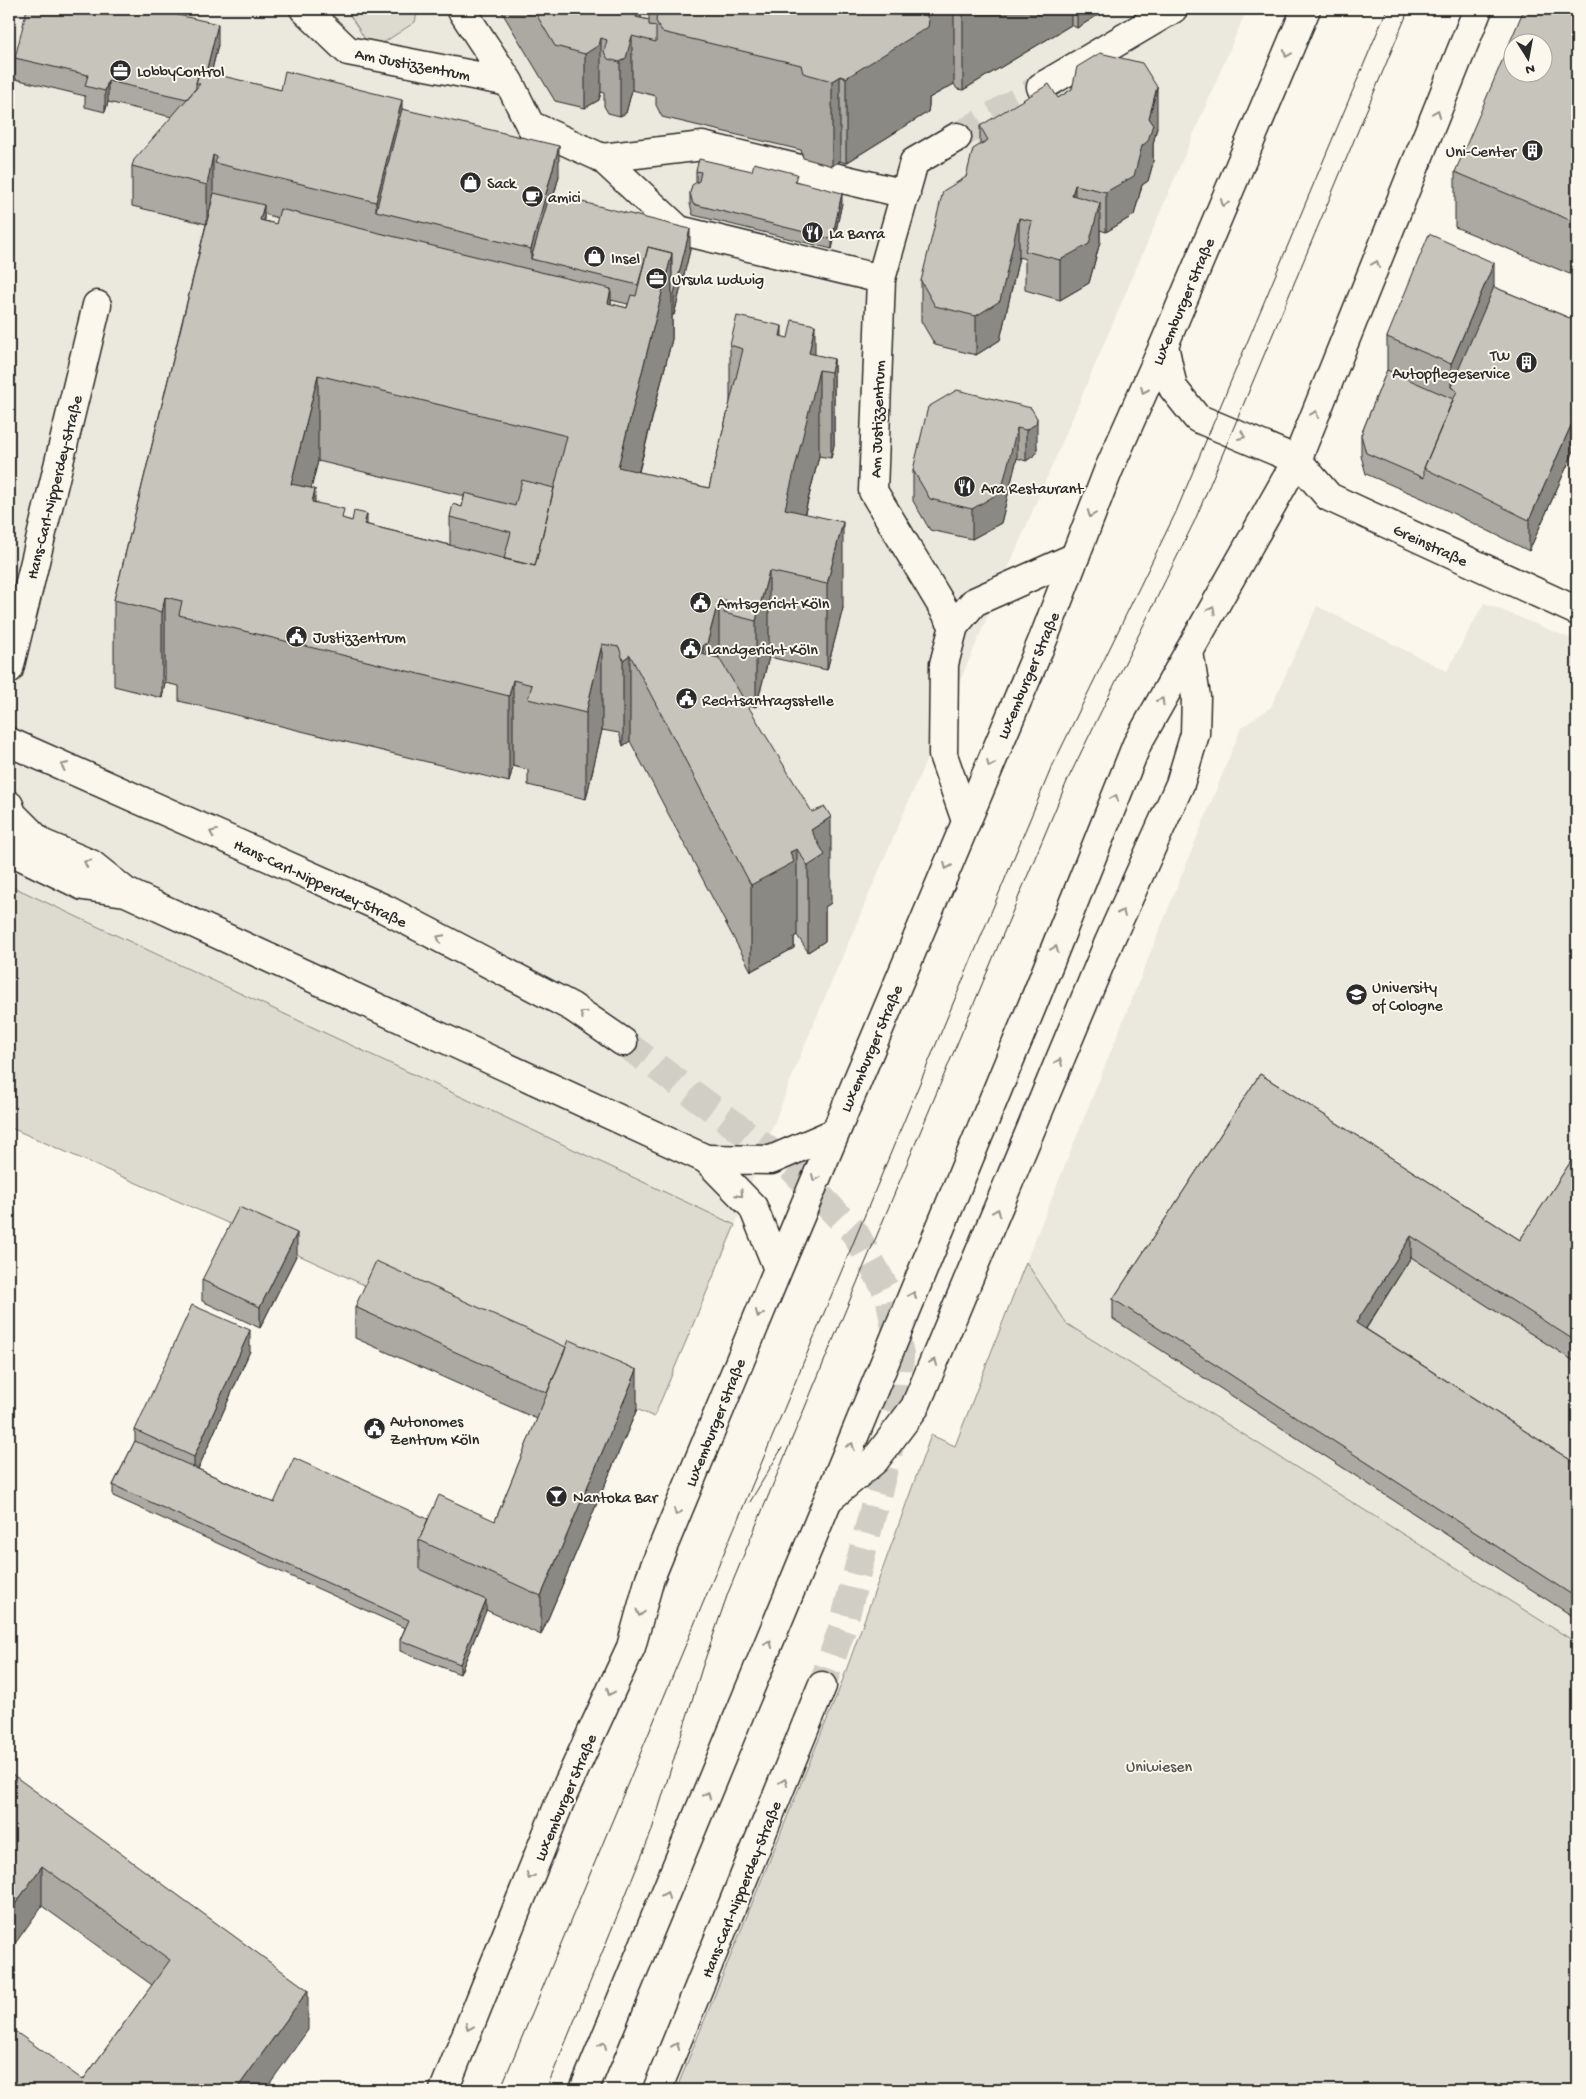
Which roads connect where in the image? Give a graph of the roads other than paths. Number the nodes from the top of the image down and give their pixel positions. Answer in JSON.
{"nodes":[{"id":1,"x":304,"y":9,"type":"edge"},
{"id":2,"x":461,"y":9,"type":"edge"},
{"id":3,"x":1173,"y":9,"type":"edge"},
{"id":4,"x":1306,"y":9,"type":"edge"},
{"id":5,"x":1478,"y":9,"type":"edge"},
{"id":6,"x":509,"y":82,"type":"junction"},
{"id":7,"x":1041,"y":87,"type":"tunnel mouth"},
{"id":8,"x":957,"y":137,"type":"tunnel mouth"},
{"id":9,"x":602,"y":158,"type":"junction"},
{"id":10,"x":906,"y":194,"type":"junction"},
{"id":11,"x":881,"y":279,"type":"junction"},
{"id":12,"x":97,"y":305,"type":"dead end"},
{"id":13,"x":1164,"y":345,"type":"junction"},
{"id":14,"x":1297,"y":460,"type":"junction"},
{"id":15,"x":1075,"y":557,"type":"junction"},
{"id":16,"x":1577,"y":611,"type":"edge"},
{"id":17,"x":954,"y":626,"type":"junction"},
{"id":18,"x":1189,"y":652,"type":"junction"},
{"id":19,"x":9,"y":670,"type":"edge"},
{"id":20,"x":9,"y":742,"type":"edge"},
{"id":21,"x":10,"y":810,"type":"edge"},
{"id":22,"x":966,"y":821,"type":"junction"},
{"id":23,"x":9,"y":850,"type":"edge"},
{"id":24,"x":126,"y":892,"type":"junction"},
{"id":25,"x":623,"y":1042,"type":"tunnel mouth"},
{"id":26,"x":834,"y":1133,"type":"junction"},
{"id":27,"x":706,"y":1159,"type":"junction"},
{"id":28,"x":778,"y":1269,"type":"junction"},
{"id":29,"x":830,"y":1498,"type":"junction"},
{"id":30,"x":822,"y":1686,"type":"tunnel mouth"},
{"id":31,"x":444,"y":2090,"type":"edge"},
{"id":32,"x":584,"y":2090,"type":"edge"},
{"id":33,"x":657,"y":2090,"type":"edge"}],
"edges":[{"from":1,"to":6,"type":"main road","name":"Am Justizzentrum"},
{"from":2,"to":6,"type":"main road","name":"Am Justizzentrum"},
{"from":3,"to":7,"type":"main road"},
{"from":4,"to":13,"type":"main road","name":"Luxemburger Straße","one_way":true},
{"from":14,"to":5,"type":"main road","one_way":true},
{"from":6,"to":9,"type":"main road","name":"Am Justizzentrum"},
{"from":8,"to":10,"type":"main road","name":"Am Justizzentrum"},
{"from":9,"to":10,"type":"main road"},
{"from":9,"to":11,"type":"main road","name":"Am Justizzentrum"},
{"from":10,"to":11,"type":"main road","name":"Am Justizzentrum"},
{"from":11,"to":17,"type":"main road","name":"Am Justizzentrum"},
{"from":12,"to":19,"type":"main road","name":"Hans-Carl-Nipperdey-Straße"},
{"from":13,"to":14,"type":"main road","one_way":true},
{"from":13,"to":15,"type":"main road","name":"Luxemburger Straße","one_way":true},
{"from":14,"to":16,"type":"main road","name":"Greinstraße"},
{"from":18,"to":14,"type":"main road","one_way":true},
{"from":15,"to":17,"type":"main road"},
{"from":15,"to":22,"type":"main road","name":"Luxemburger Straße","one_way":true},
{"from":17,"to":22,"type":"main road"},
{"from":29,"to":18,"type":"main road","one_way":true},
{"from":29,"to":18,"type":"main road","one_way":true},
{"from":25,"to":20,"type":"main road","name":"Hans-Carl-Nipperdey-Straße","one_way":true},
{"from":24,"to":21,"type":"main road","one_way":true},
{"from":22,"to":26,"type":"main road","name":"Luxemburger Straße","one_way":true},
{"from":23,"to":24,"type":"main road"},
{"from":24,"to":27,"type":"main road"},
{"from":26,"to":27,"type":"main road"},
{"from":26,"to":28,"type":"main road","name":"Luxemburger Straße","one_way":true},
{"from":27,"to":28,"type":"main road","one_way":true},
{"from":28,"to":31,"type":"main road","name":"Luxemburger Straße","one_way":true},
{"from":32,"to":29,"type":"main road","one_way":true},
{"from":33,"to":30,"type":"main road","name":"Hans-Carl-Nipperdey-Straße","one_way":true}]}
